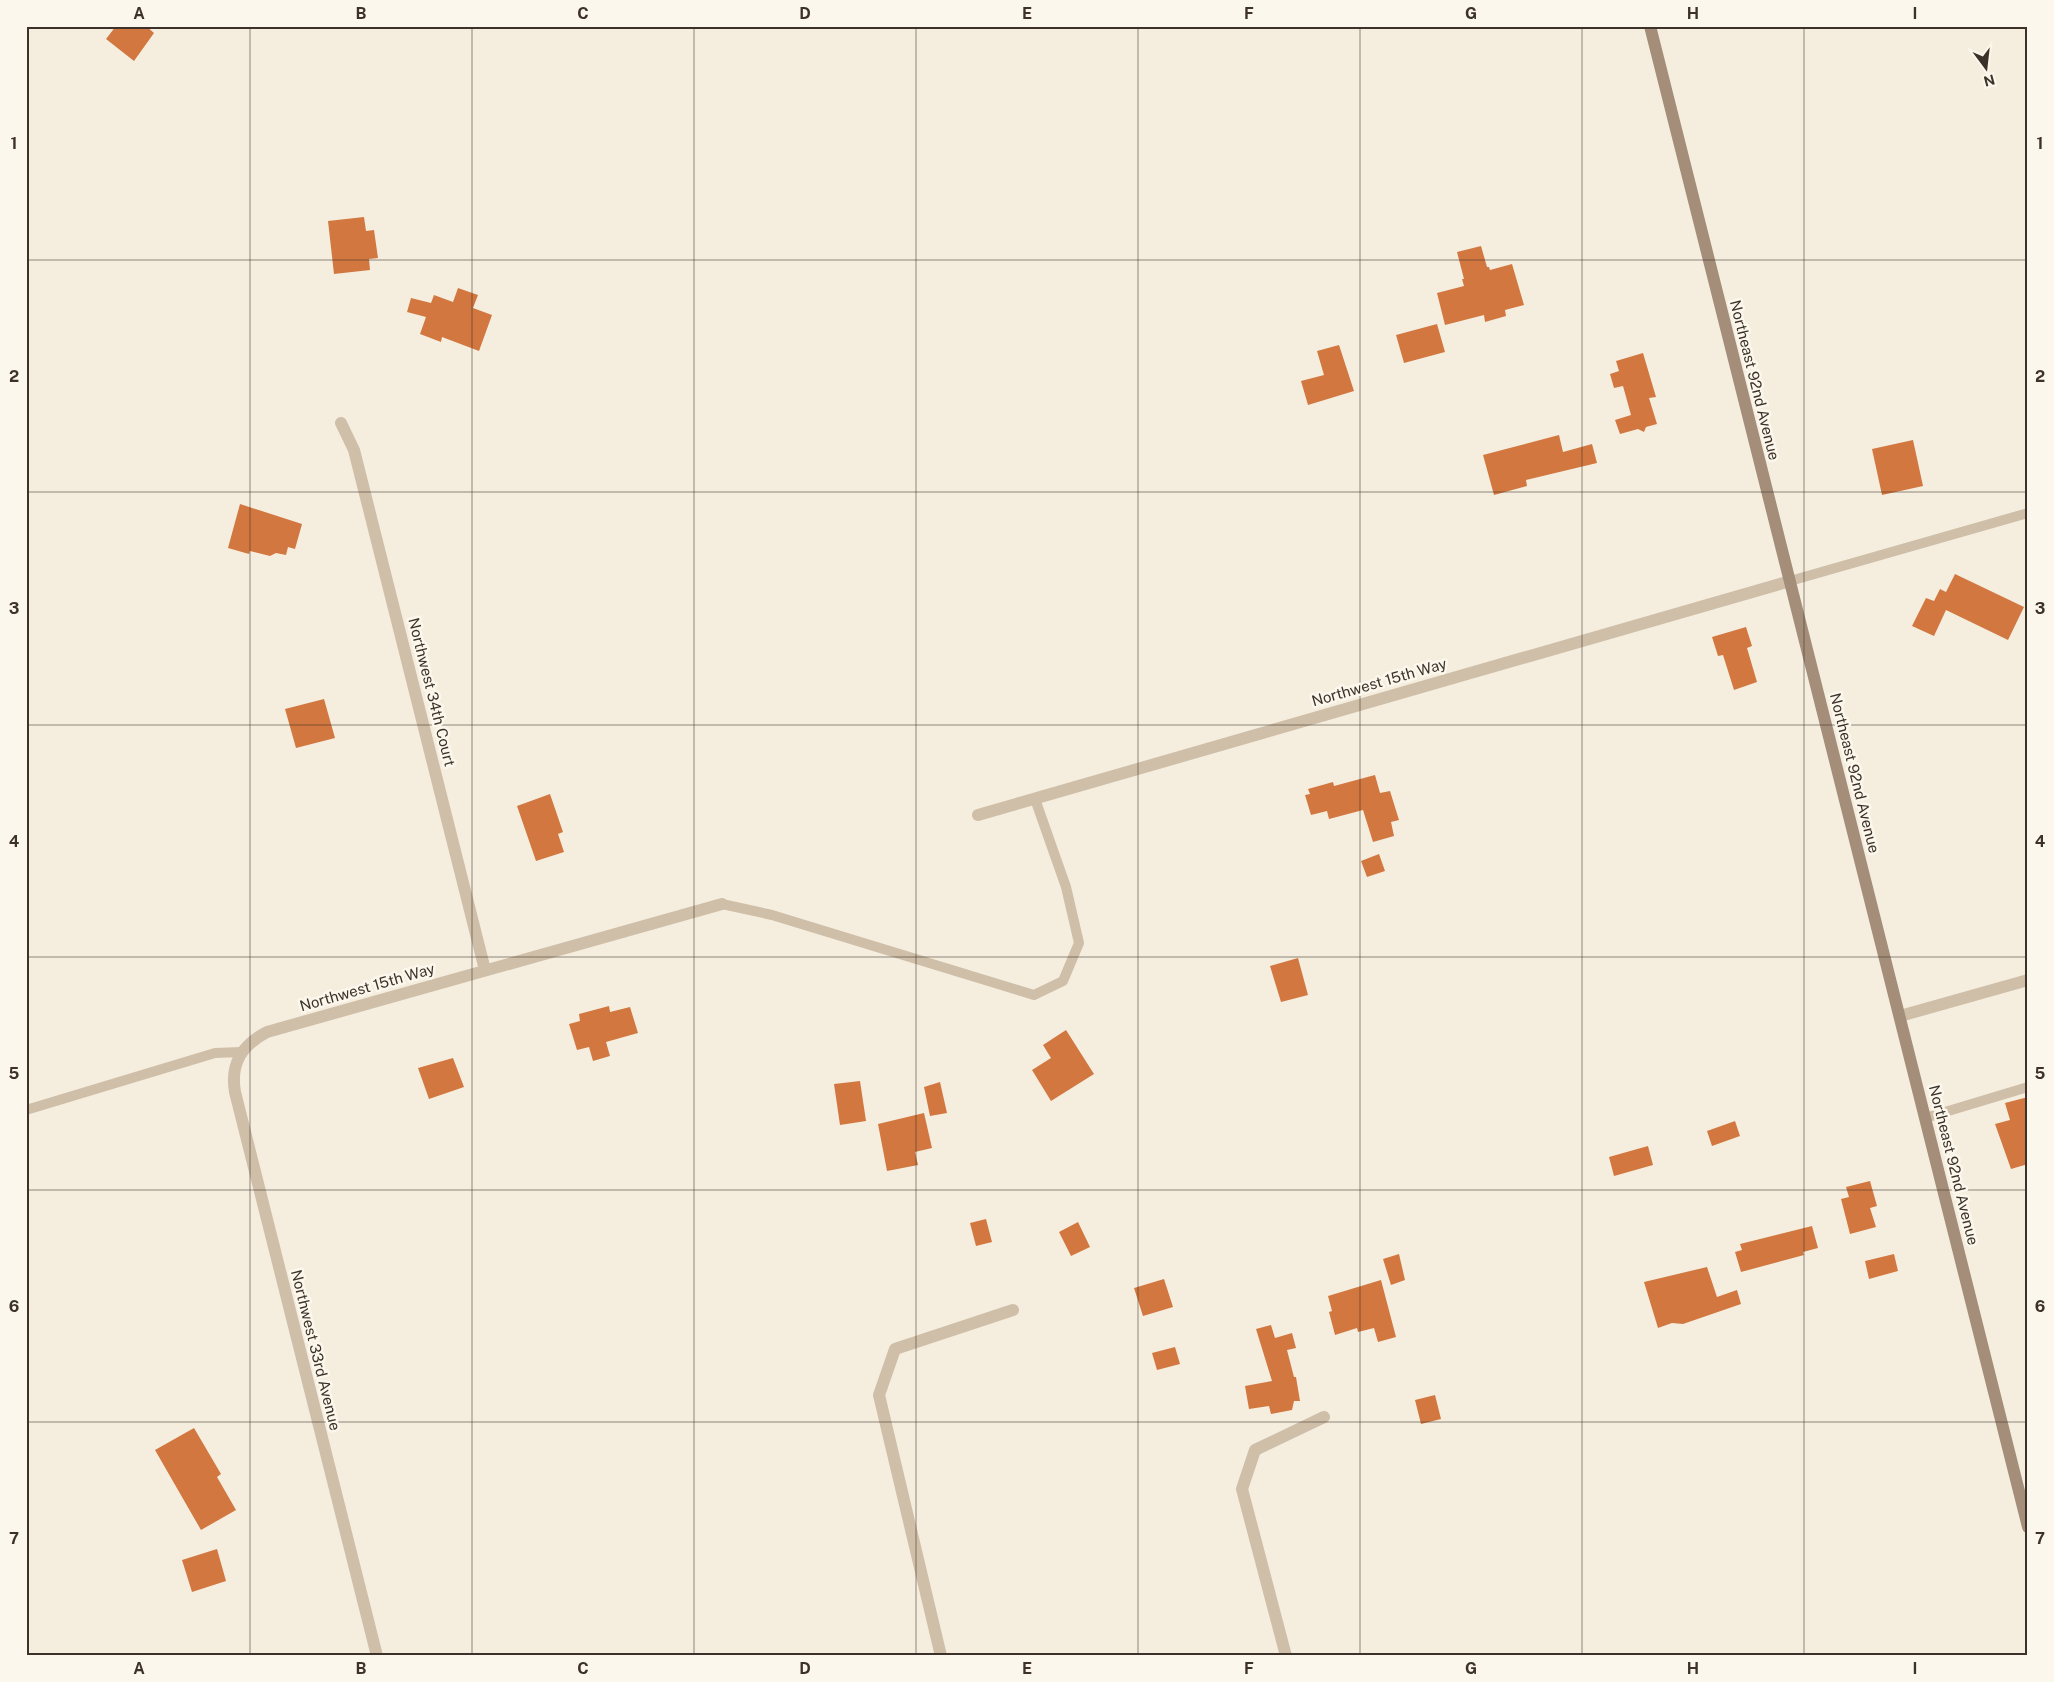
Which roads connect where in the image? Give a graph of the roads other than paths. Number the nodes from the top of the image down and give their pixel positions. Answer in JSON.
{"nodes":[{"id":1,"x":1650,"y":26,"type":"edge"},
{"id":2,"x":341,"y":423,"type":"dead end"},
{"id":3,"x":2028,"y":513,"type":"edge"},
{"id":4,"x":1790,"y":581,"type":"junction"},
{"id":5,"x":1035,"y":799,"type":"junction"},
{"id":6,"x":978,"y":815,"type":"dead end"},
{"id":7,"x":722,"y":904,"type":"joint"},
{"id":8,"x":484,"y":970,"type":"junction"},
{"id":9,"x":2028,"y":980,"type":"edge"},
{"id":10,"x":1900,"y":1016,"type":"junction"},
{"id":11,"x":241,"y":1052,"type":"junction"},
{"id":12,"x":2028,"y":1087,"type":"edge"},
{"id":13,"x":26,"y":1110,"type":"edge"},
{"id":14,"x":1926,"y":1118,"type":"junction"},
{"id":15,"x":1013,"y":1310,"type":"dead end"},
{"id":16,"x":1324,"y":1417,"type":"dead end"},
{"id":17,"x":2028,"y":1527,"type":"edge"},
{"id":18,"x":377,"y":1656,"type":"edge"},
{"id":19,"x":942,"y":1656,"type":"edge"},
{"id":20,"x":1286,"y":1656,"type":"edge"}],
"edges":[{"from":1,"to":4,"type":"street","name":"Northeast 92nd Avenue"},
{"from":2,"to":8,"type":"street","name":"Northwest 34th Court"},
{"from":3,"to":4,"type":"lane"},
{"from":4,"to":5,"type":"street","name":"Northwest 15th Way"},
{"from":4,"to":10,"type":"street","name":"Northeast 92nd Avenue"},
{"from":5,"to":6,"type":"street","name":"Northwest 15th Way"},
{"from":5,"to":7,"type":"lane"},
{"from":7,"to":8,"type":"street","name":"Northwest 15th Way"},
{"from":8,"to":11,"type":"street","name":"Northwest 15th Way"},
{"from":9,"to":10,"type":"street"},
{"from":10,"to":14,"type":"street","name":"Northeast 92nd Avenue"},
{"from":11,"to":13,"type":"lane"},
{"from":11,"to":18,"type":"street","name":"Northwest 33rd Avenue"},
{"from":12,"to":14,"type":"lane"},
{"from":14,"to":17,"type":"street","name":"Northeast 92nd Avenue"},
{"from":15,"to":19,"type":"street"},
{"from":16,"to":20,"type":"street"}]}
